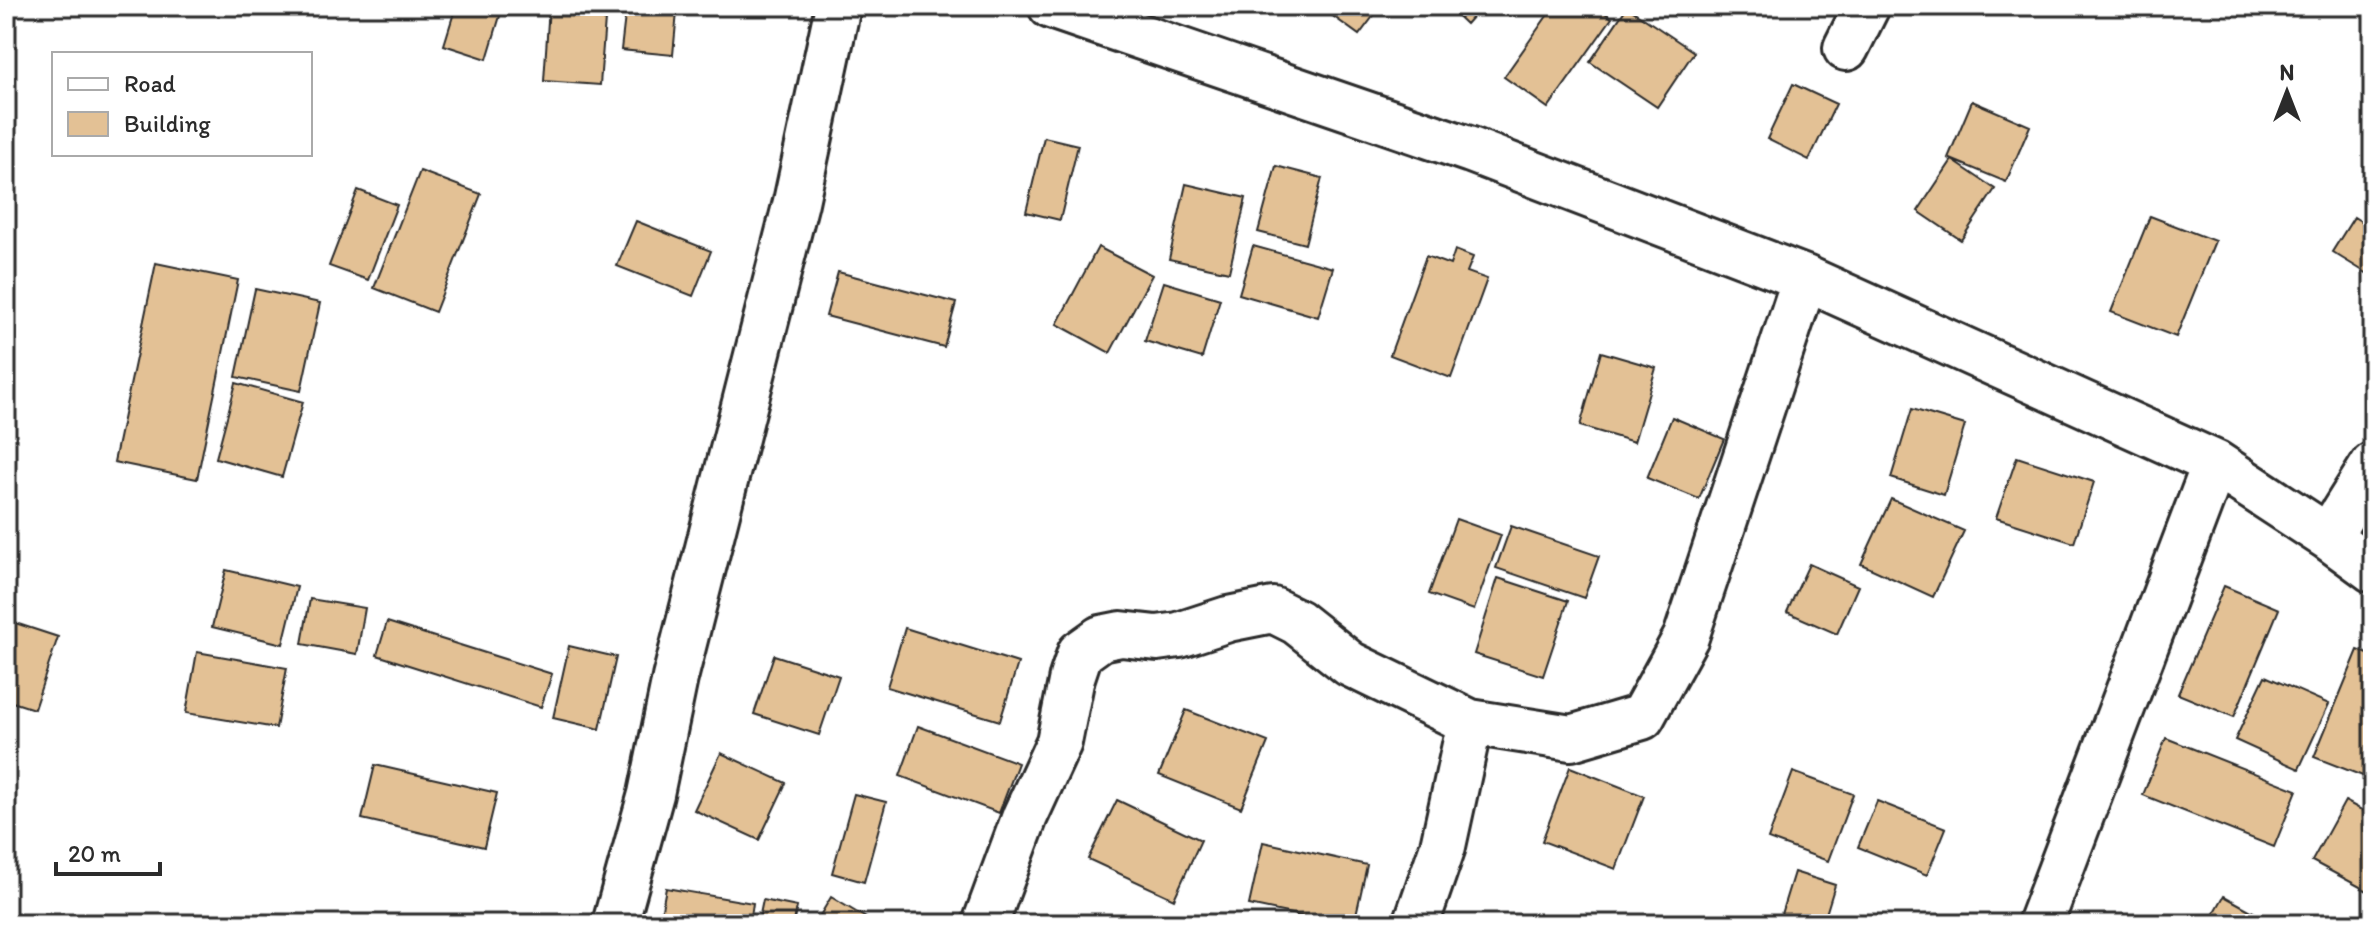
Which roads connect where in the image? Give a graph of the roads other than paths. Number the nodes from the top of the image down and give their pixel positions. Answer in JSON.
{"nodes":[{"id":1,"x":838,"y":6,"type":"edge"},
{"id":2,"x":1051,"y":6,"type":"edge"},
{"id":3,"x":1867,"y":6,"type":"edge"},
{"id":4,"x":1846,"y":48,"type":"dead end"},
{"id":5,"x":1805,"y":278,"type":"junction"},
{"id":6,"x":2215,"y":463,"type":"junction"},
{"id":7,"x":2373,"y":465,"type":"edge"},
{"id":8,"x":2328,"y":537,"type":"junction"},
{"id":9,"x":2373,"y":570,"type":"edge"},
{"id":10,"x":1470,"y":722,"type":"junction"},
{"id":11,"x":615,"y":924,"type":"edge"},
{"id":12,"x":985,"y":924,"type":"edge"},
{"id":13,"x":1416,"y":924,"type":"edge"},
{"id":14,"x":2040,"y":924,"type":"edge"}],
"edges":[{"from":1,"to":11,"type":"street"},
{"from":2,"to":5,"type":"street"},
{"from":3,"to":4,"type":"street"},
{"from":5,"to":6,"type":"street"},
{"from":5,"to":10,"type":"street"},
{"from":6,"to":8,"type":"street"},
{"from":6,"to":14,"type":"street"},
{"from":7,"to":8,"type":"street"},
{"from":8,"to":9,"type":"street"},
{"from":10,"to":12,"type":"street"},
{"from":10,"to":13,"type":"street"}]}
